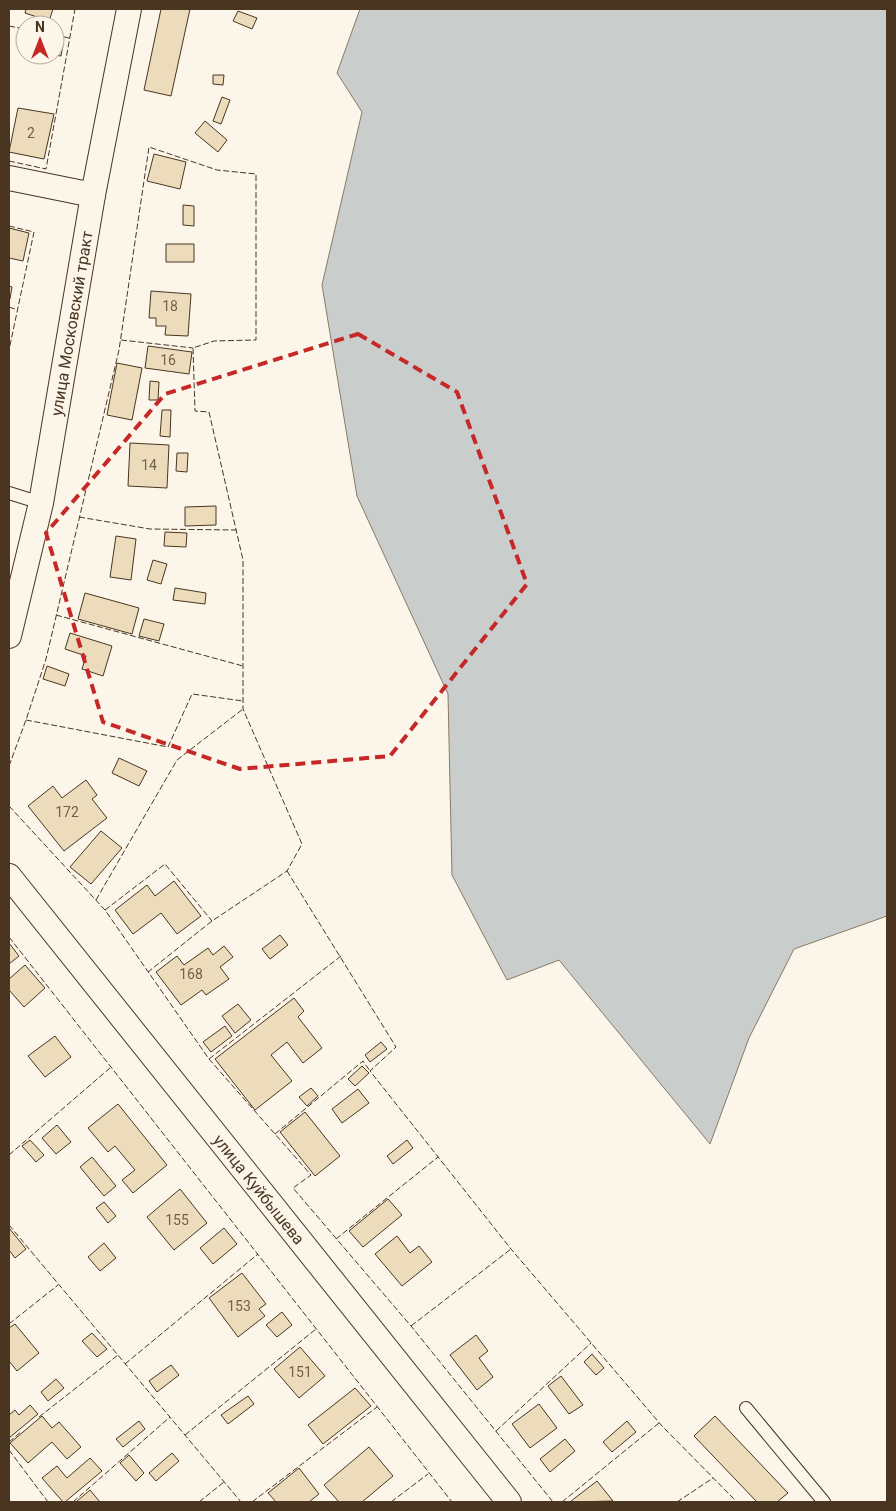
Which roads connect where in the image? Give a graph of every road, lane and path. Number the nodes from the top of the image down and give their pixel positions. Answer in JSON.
{"nodes":[{"id":1,"x":129,"y":9,"type":"edge"},
{"id":2,"x":9,"y":178,"type":"edge"},
{"id":3,"x":93,"y":195,"type":"junction"},
{"id":4,"x":9,"y":493,"type":"edge"},
{"id":5,"x":42,"y":503,"type":"junction"},
{"id":6,"x":9,"y":636,"type":"edge"},
{"id":7,"x":9,"y":876,"type":"edge"},
{"id":8,"x":746,"y":1408,"type":"dead end"},
{"id":9,"x":509,"y":1502,"type":"edge"},
{"id":10,"x":824,"y":1502,"type":"edge"}],
"edges":[{"from":1,"to":3,"type":"street","name":"улица Московский тракт"},
{"from":2,"to":3,"type":"street"},
{"from":3,"to":5,"type":"street","name":"улица Московский тракт"},
{"from":4,"to":5,"type":"lane"},
{"from":5,"to":6,"type":"street","name":"улица Московский тракт"},
{"from":7,"to":9,"type":"street","name":"улица Куйбышева"},
{"from":8,"to":10,"type":"lane"}]}
